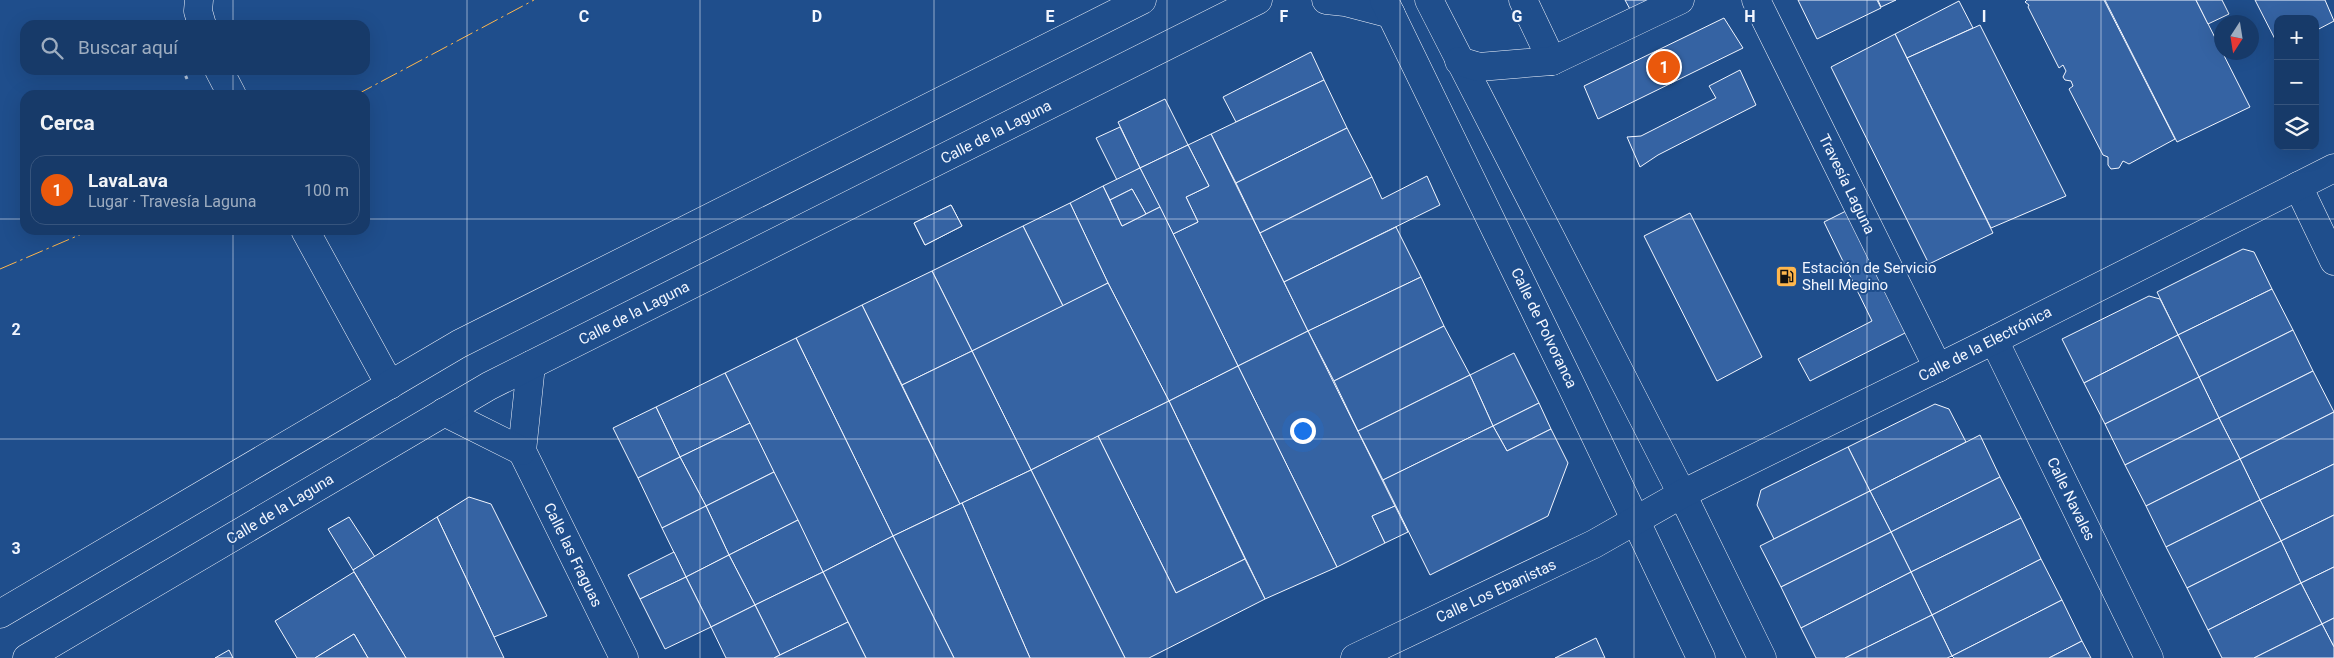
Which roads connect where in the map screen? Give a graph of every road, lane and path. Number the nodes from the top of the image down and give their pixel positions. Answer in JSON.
{"nodes":[{"id":1,"x":199,"y":0,"type":"edge"},
{"id":2,"x":1142,"y":0,"type":"edge"},
{"id":3,"x":1261,"y":0,"type":"edge"},
{"id":4,"x":1326,"y":0,"type":"edge"},
{"id":5,"x":1429,"y":0,"type":"edge"},
{"id":6,"x":1523,"y":0,"type":"edge"},
{"id":7,"x":1680,"y":0,"type":"edge"},
{"id":8,"x":1756,"y":0,"type":"edge"},
{"id":9,"x":1387,"y":7,"type":"edge"},
{"id":10,"x":1442,"y":13,"type":"edge"},
{"id":11,"x":201,"y":20,"type":"edge"},
{"id":12,"x":1459,"y":61,"type":"junction"},
{"id":13,"x":1552,"y":61,"type":"junction"},
{"id":14,"x":222,"y":75,"type":"edge"},
{"id":15,"x":229,"y":90,"type":"edge"},
{"id":16,"x":2334,"y":168,"type":"edge"},
{"id":17,"x":2298,"y":186,"type":"junction"},
{"id":18,"x":309,"y":235,"type":"edge"},
{"id":19,"x":2334,"y":260,"type":"edge"},
{"id":20,"x":1994,"y":340,"type":"junction"},
{"id":21,"x":531,"y":365,"type":"junction"},
{"id":22,"x":1938,"y":368,"type":"junction"},
{"id":23,"x":390,"y":385,"type":"junction"},
{"id":24,"x":444,"y":412,"type":"junction"},
{"id":25,"x":522,"y":451,"type":"junction"},
{"id":26,"x":1682,"y":494,"type":"junction"},
{"id":27,"x":1635,"y":520,"type":"junction"},
{"id":28,"x":0,"y":614,"type":"edge"},
{"id":29,"x":27,"y":658,"type":"edge"},
{"id":30,"x":624,"y":658,"type":"edge"},
{"id":31,"x":1355,"y":658,"type":"edge"},
{"id":32,"x":1701,"y":658,"type":"edge"},
{"id":33,"x":1762,"y":658,"type":"edge"},
{"id":34,"x":2149,"y":658,"type":"edge"}],
"edges":[{"from":1,"to":11,"type":"street"},
{"from":2,"to":23,"type":"street"},
{"from":3,"to":21,"type":"street","name":"Calle de la Laguna"},
{"from":4,"to":9,"type":"street"},
{"from":5,"to":10,"type":"street"},
{"from":6,"to":13,"type":"street"},
{"from":7,"to":13,"type":"street"},
{"from":8,"to":22,"type":"street","name":"Travesía Laguna"},
{"from":9,"to":27,"type":"street","name":"Calle de Polvoranca"},
{"from":10,"to":12,"type":"street"},
{"from":12,"to":13,"type":"street"},
{"from":12,"to":26,"type":"street"},
{"from":14,"to":15,"type":"street"},
{"from":16,"to":17,"type":"street","name":"Calle de la Electrónica"},
{"from":17,"to":19,"type":"street"},
{"from":17,"to":20,"type":"street","name":"Calle de la Electrónica"},
{"from":18,"to":23,"type":"street"},
{"from":20,"to":22,"type":"street","name":"Calle de la Electrónica"},
{"from":20,"to":34,"type":"street","name":"Calle Navales"},
{"from":21,"to":24,"type":"street","name":"Calle de la Laguna"},
{"from":21,"to":25,"type":"street"},
{"from":22,"to":26,"type":"street","name":"Calle de la Electrónica"},
{"from":23,"to":28,"type":"street"},
{"from":24,"to":25,"type":"street"},
{"from":24,"to":29,"type":"street","name":"Calle de la Laguna"},
{"from":25,"to":30,"type":"street","name":"Calle las Fraguas"},
{"from":26,"to":27,"type":"street","name":"Calle de la Electrónica"},
{"from":26,"to":33,"type":"street"},
{"from":27,"to":31,"type":"street","name":"Calle Los Ebanistas"},
{"from":27,"to":32,"type":"street","name":"Calle de Polvoranca"}]}
